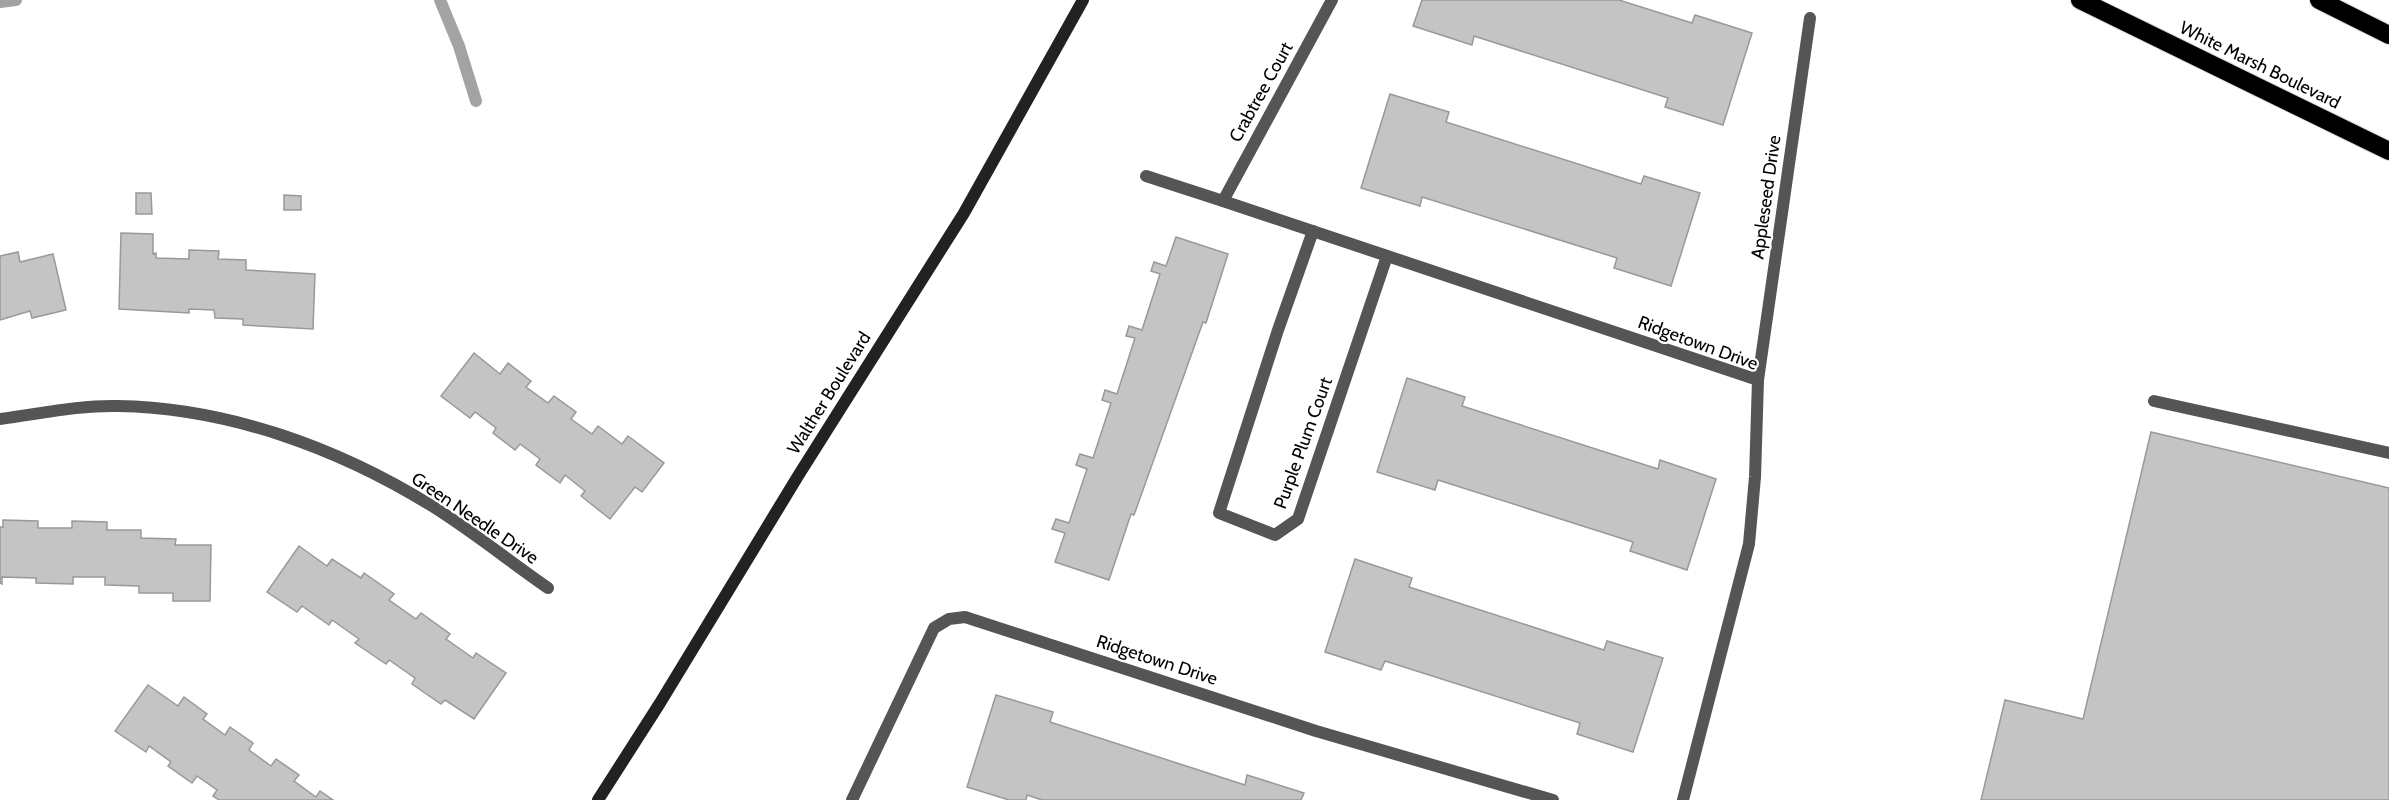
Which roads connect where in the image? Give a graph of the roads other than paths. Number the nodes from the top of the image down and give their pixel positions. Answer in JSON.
{"nodes":[{"id":1,"x":1083,"y":0,"type":"edge"},
{"id":2,"x":1332,"y":0,"type":"edge"},
{"id":3,"x":2080,"y":0,"type":"edge"},
{"id":4,"x":2319,"y":0,"type":"edge"},
{"id":5,"x":1810,"y":18,"type":"dead end"},
{"id":6,"x":2389,"y":35,"type":"edge"},
{"id":7,"x":2389,"y":151,"type":"edge"},
{"id":8,"x":1146,"y":176,"type":"dead end"},
{"id":9,"x":1222,"y":201,"type":"junction"},
{"id":10,"x":1313,"y":231,"type":"junction"},
{"id":11,"x":1387,"y":256,"type":"junction"},
{"id":12,"x":1758,"y":380,"type":"junction"},
{"id":13,"x":2154,"y":400,"type":"dead end"},
{"id":14,"x":0,"y":419,"type":"edge"},
{"id":15,"x":2389,"y":453,"type":"edge"},
{"id":16,"x":548,"y":588,"type":"dead end"},
{"id":17,"x":598,"y":800,"type":"edge"},
{"id":18,"x":852,"y":800,"type":"edge"},
{"id":19,"x":1553,"y":800,"type":"edge"},
{"id":20,"x":1683,"y":800,"type":"edge"}],
"edges":[{"from":1,"to":17,"type":"main road","name":"Walther Boulevard"},
{"from":2,"to":9,"type":"street","name":"Crabtree Court"},
{"from":3,"to":7,"type":"highway","name":"White Marsh Boulevard"},
{"from":4,"to":6,"type":"highway"},
{"from":5,"to":12,"type":"street","name":"Appleseed Drive"},
{"from":8,"to":9,"type":"street","name":"Ridgetown Drive"},
{"from":9,"to":10,"type":"street","name":"Ridgetown Drive"},
{"from":10,"to":11,"type":"street","name":"Ridgetown Drive"},
{"from":10,"to":11,"type":"street","name":"Purple Plum Court"},
{"from":11,"to":12,"type":"street","name":"Ridgetown Drive"},
{"from":12,"to":20,"type":"street","name":"Ridgetown Drive"},
{"from":13,"to":15,"type":"street"},
{"from":14,"to":16,"type":"street","name":"Green Needle Drive"},
{"from":18,"to":19,"type":"street","name":"Ridgetown Drive"}]}
